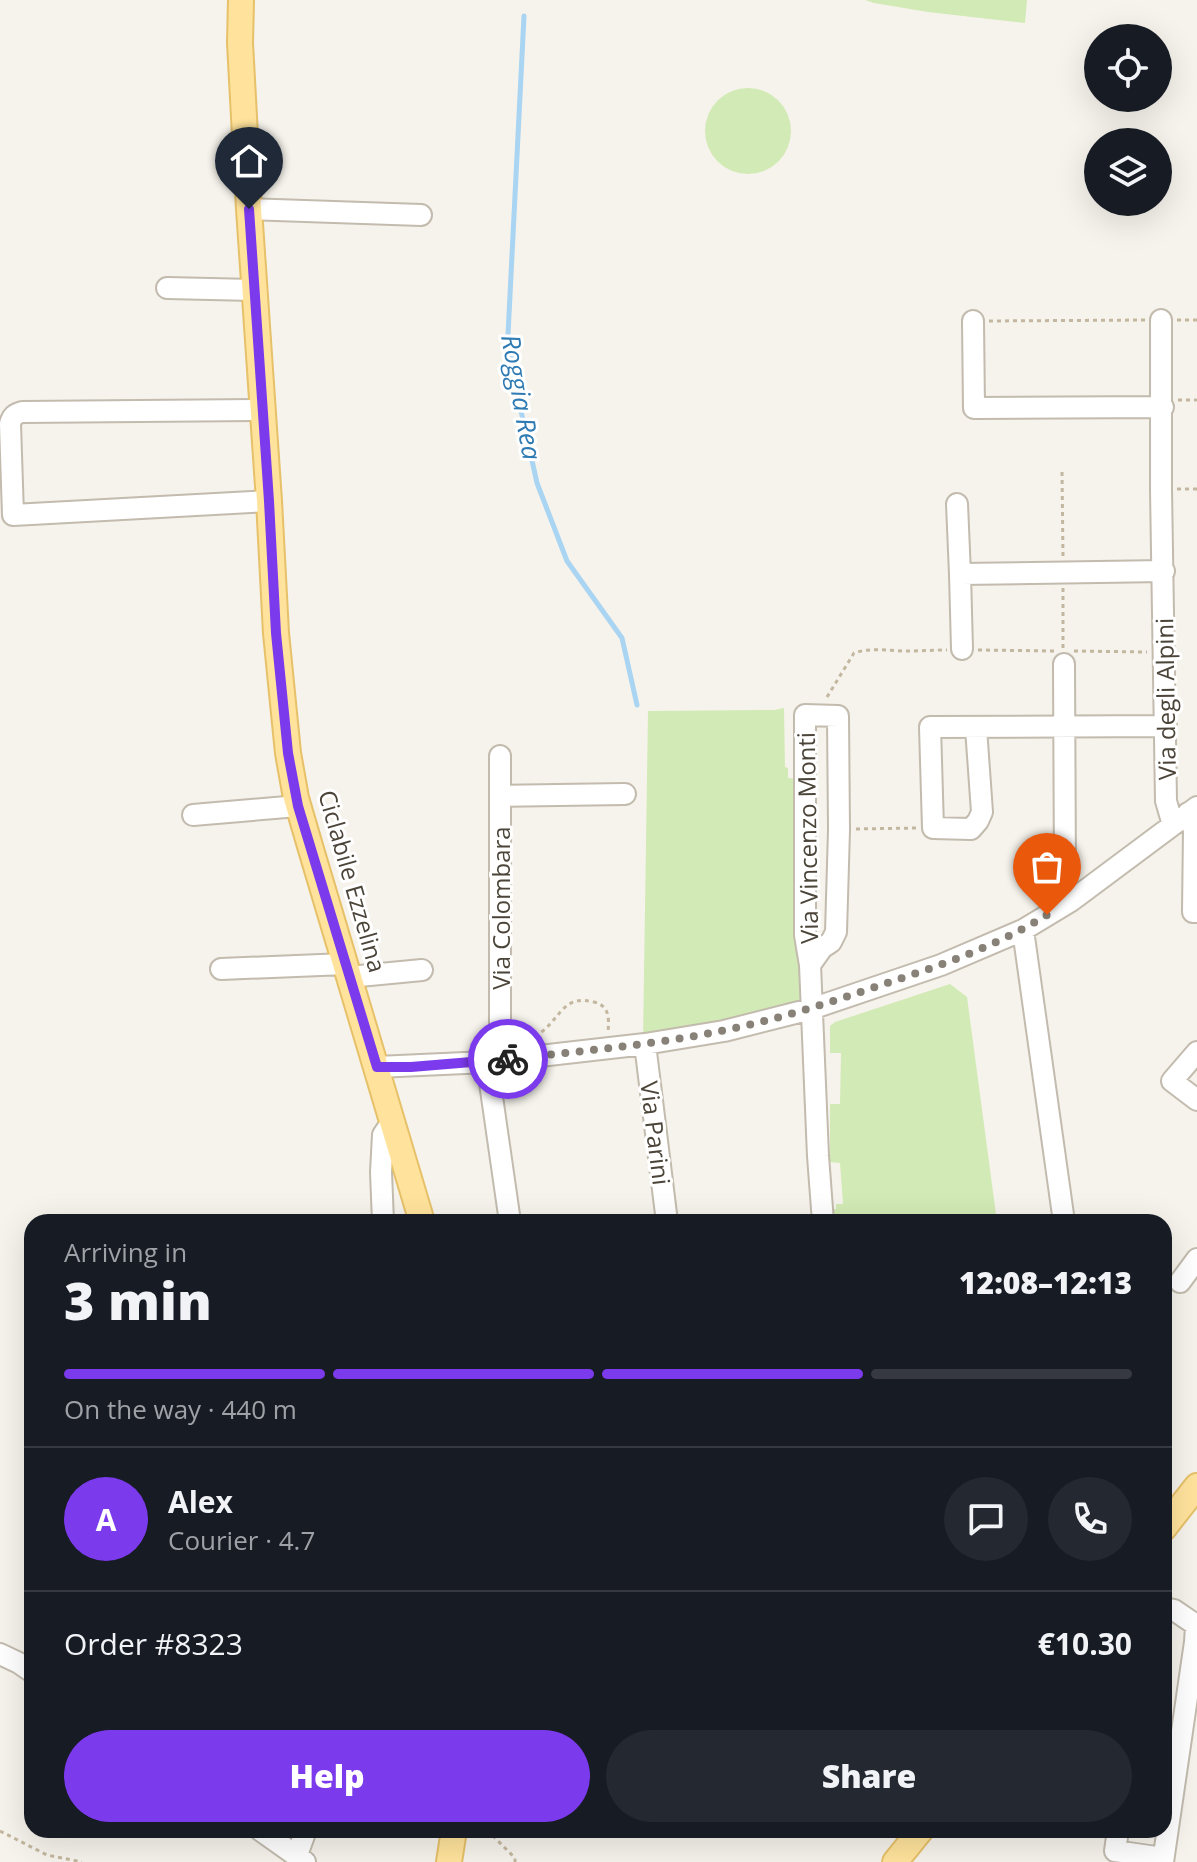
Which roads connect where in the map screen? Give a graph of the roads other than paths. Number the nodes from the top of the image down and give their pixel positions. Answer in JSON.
{"nodes":[{"id":1,"x":241,"y":0,"type":"edge"},
{"id":2,"x":249,"y":209,"type":"junction"},
{"id":3,"x":421,"y":215,"type":"dead end"},
{"id":4,"x":167,"y":288,"type":"dead end"},
{"id":5,"x":253,"y":290,"type":"junction"},
{"id":6,"x":1161,"y":320,"type":"road end"},
{"id":7,"x":973,"y":321,"type":"road end"},
{"id":8,"x":1163,"y":407,"type":"junction"},
{"id":9,"x":263,"y":410,"type":"junction"},
{"id":10,"x":5,"y":424,"type":"edge"},
{"id":11,"x":269,"y":501,"type":"junction"},
{"id":12,"x":957,"y":504,"type":"dead end"},
{"id":13,"x":1164,"y":571,"type":"junction"},
{"id":14,"x":960,"y":574,"type":"junction"},
{"id":15,"x":962,"y":649,"type":"dead end"},
{"id":16,"x":1064,"y":664,"type":"dead end"},
{"id":17,"x":1064,"y":726,"type":"junction"},
{"id":18,"x":1166,"y":726,"type":"junction"},
{"id":19,"x":976,"y":728,"type":"junction"},
{"id":20,"x":500,"y":756,"type":"dead end"},
{"id":21,"x":625,"y":794,"type":"dead end"},
{"id":22,"x":500,"y":796,"type":"junction"},
{"id":23,"x":298,"y":806,"type":"junction"},
{"id":24,"x":193,"y":815,"type":"dead end"},
{"id":25,"x":1186,"y":815,"type":"edge"},
{"id":26,"x":1065,"y":878,"type":"dead end"},
{"id":27,"x":1194,"y":917,"type":"edge"},
{"id":28,"x":1023,"y":930,"type":"junction"},
{"id":29,"x":805,"y":935,"type":"junction"},
{"id":30,"x":826,"y":946,"type":"junction"},
{"id":31,"x":810,"y":965,"type":"junction"},
{"id":32,"x":221,"y":969,"type":"dead end"},
{"id":33,"x":347,"y":970,"type":"junction"},
{"id":34,"x":422,"y":970,"type":"dead end"},
{"id":35,"x":811,"y":1009,"type":"junction"},
{"id":36,"x":645,"y":1044,"type":"junction"},
{"id":37,"x":1197,"y":1052,"type":"edge"},
{"id":38,"x":496,"y":1056,"type":"junction"},
{"id":39,"x":377,"y":1067,"type":"junction"},
{"id":40,"x":1197,"y":1100,"type":"edge"},
{"id":41,"x":394,"y":1126,"type":"junction"},
{"id":42,"x":383,"y":1214,"type":"edge"},
{"id":43,"x":420,"y":1214,"type":"edge"},
{"id":44,"x":509,"y":1214,"type":"edge"},
{"id":45,"x":666,"y":1214,"type":"edge"},
{"id":46,"x":822,"y":1214,"type":"edge"},
{"id":47,"x":1063,"y":1214,"type":"edge"},
{"id":48,"x":1197,"y":1259,"type":"edge"},
{"id":49,"x":1180,"y":1282,"type":"dead end"},
{"id":50,"x":1196,"y":1490,"type":"edge"},
{"id":51,"x":1172,"y":1518,"type":"edge"},
{"id":52,"x":1172,"y":1610,"type":"edge"},
{"id":53,"x":1196,"y":1642,"type":"edge"},
{"id":54,"x":0,"y":1654,"type":"edge"},
{"id":55,"x":24,"y":1666,"type":"edge"},
{"id":56,"x":1172,"y":1801,"type":"edge"},
{"id":57,"x":271,"y":1838,"type":"edge"},
{"id":58,"x":305,"y":1838,"type":"edge"},
{"id":59,"x":453,"y":1838,"type":"edge"},
{"id":60,"x":914,"y":1838,"type":"edge"},
{"id":61,"x":1117,"y":1838,"type":"edge"},
{"id":62,"x":1166,"y":1838,"type":"edge"},
{"id":63,"x":301,"y":1859,"type":"edge"},
{"id":64,"x":1163,"y":1860,"type":"edge"},
{"id":65,"x":449,"y":1862,"type":"edge"},
{"id":66,"x":895,"y":1862,"type":"edge"}],
"edges":[{"from":1,"to":2,"type":"main road"},
{"from":2,"to":3,"type":"street"},
{"from":2,"to":5,"type":"main road"},
{"from":4,"to":5,"type":"street"},
{"from":5,"to":9,"type":"main road"},
{"from":6,"to":8,"type":"street","name":"Via degli Alpini"},
{"from":7,"to":8,"type":"street"},
{"from":8,"to":13,"type":"street","name":"Via degli Alpini"},
{"from":9,"to":10,"type":"street"},
{"from":9,"to":11,"type":"main road"},
{"from":10,"to":11,"type":"street"},
{"from":11,"to":23,"type":"main road"},
{"from":12,"to":14,"type":"street"},
{"from":13,"to":14,"type":"street"},
{"from":13,"to":18,"type":"street","name":"Via degli Alpini"},
{"from":14,"to":15,"type":"street"},
{"from":16,"to":17,"type":"street"},
{"from":17,"to":18,"type":"street"},
{"from":17,"to":19,"type":"street"},
{"from":17,"to":26,"type":"street"},
{"from":18,"to":25,"type":"street","name":"Via degli Alpini"},
{"from":19,"to":19,"type":"street"},
{"from":20,"to":22,"type":"street","name":"Via Colombara"},
{"from":21,"to":22,"type":"street"},
{"from":22,"to":38,"type":"street","name":"Via Colombara"},
{"from":23,"to":24,"type":"street"},
{"from":23,"to":33,"type":"main road"},
{"from":25,"to":27,"type":"street","name":"Via degli Alpini"},
{"from":25,"to":28,"type":"street"},
{"from":28,"to":35,"type":"street"},
{"from":28,"to":47,"type":"street"},
{"from":29,"to":30,"type":"street"},
{"from":29,"to":30,"type":"street","name":"Via Vincenzo Monti"},
{"from":29,"to":31,"type":"street","name":"Via Vincenzo Monti"},
{"from":30,"to":31,"type":"street","name":"Via Vincenzo Monti"},
{"from":31,"to":35,"type":"street","name":"Via Vincenzo Monti"},
{"from":32,"to":33,"type":"street"},
{"from":33,"to":34,"type":"street"},
{"from":33,"to":39,"type":"main road"},
{"from":35,"to":36,"type":"street"},
{"from":35,"to":46,"type":"street","name":"Via Vincenzo Monti"},
{"from":36,"to":38,"type":"street"},
{"from":36,"to":45,"type":"street","name":"Via Parini"},
{"from":37,"to":40,"type":"street"},
{"from":38,"to":39,"type":"street"},
{"from":38,"to":44,"type":"street","name":"Via Colombara"},
{"from":39,"to":41,"type":"main road"},
{"from":41,"to":42,"type":"street"},
{"from":41,"to":43,"type":"main road"},
{"from":48,"to":49,"type":"street"},
{"from":50,"to":51,"type":"main road"},
{"from":52,"to":53,"type":"street"},
{"from":53,"to":56,"type":"street"},
{"from":54,"to":55,"type":"street"},
{"from":57,"to":63,"type":"street"},
{"from":58,"to":63,"type":"street"},
{"from":59,"to":65,"type":"main road"},
{"from":60,"to":66,"type":"main road"},
{"from":61,"to":64,"type":"street"},
{"from":62,"to":64,"type":"street"}]}
